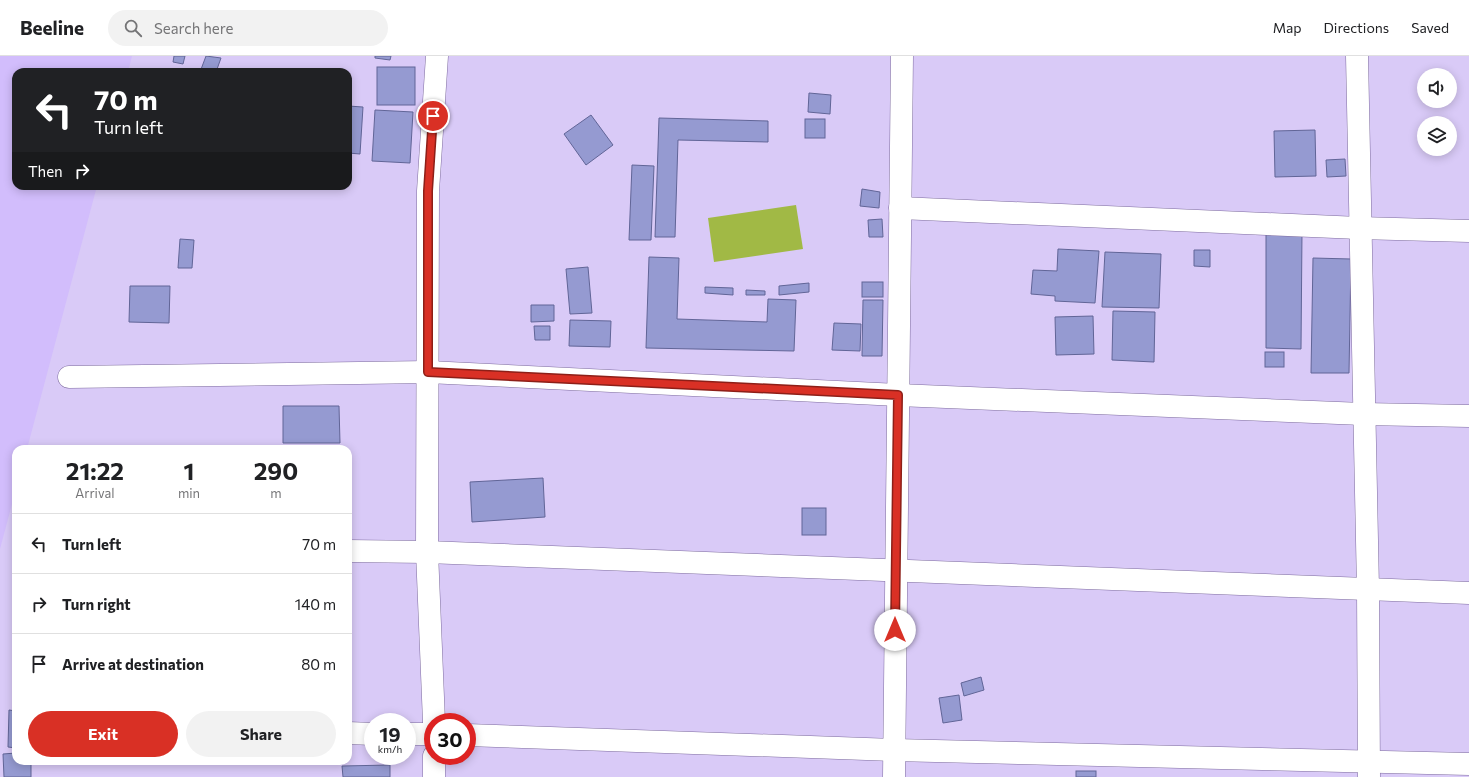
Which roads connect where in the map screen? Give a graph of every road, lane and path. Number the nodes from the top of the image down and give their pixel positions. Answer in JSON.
{"nodes":[{"id":1,"x":436,"y":56,"type":"edge"},
{"id":2,"x":902,"y":56,"type":"edge"},
{"id":3,"x":1357,"y":56,"type":"edge"},
{"id":4,"x":900,"y":208,"type":"junction"},
{"id":5,"x":1359,"y":228,"type":"junction"},
{"id":6,"x":1469,"y":230,"type":"edge"},
{"id":7,"x":428,"y":372,"type":"junction"},
{"id":8,"x":69,"y":377,"type":"dead end"},
{"id":9,"x":898,"y":395,"type":"junction"},
{"id":10,"x":1363,"y":414,"type":"junction"},
{"id":11,"x":1469,"y":416,"type":"edge"},
{"id":12,"x":352,"y":552,"type":"edge"},
{"id":13,"x":427,"y":552,"type":"junction"},
{"id":14,"x":896,"y":570,"type":"junction"},
{"id":15,"x":1368,"y":589,"type":"junction"},
{"id":16,"x":1469,"y":593,"type":"edge"},
{"id":17,"x":434,"y":713,"type":"edge"},
{"id":18,"x":352,"y":734,"type":"edge"},
{"id":19,"x":364,"y":734,"type":"edge"},
{"id":20,"x":476,"y":735,"type":"edge"},
{"id":21,"x":894,"y":750,"type":"junction"},
{"id":22,"x":1469,"y":764,"type":"edge"},
{"id":23,"x":434,"y":765,"type":"edge"},
{"id":24,"x":1369,"y":769,"type":"edge"},
{"id":25,"x":434,"y":777,"type":"edge"},
{"id":26,"x":894,"y":777,"type":"edge"}],
"edges":[{"from":1,"to":7,"type":"street"},
{"from":2,"to":4,"type":"street"},
{"from":3,"to":5,"type":"street"},
{"from":4,"to":5,"type":"street"},
{"from":4,"to":9,"type":"street"},
{"from":5,"to":6,"type":"street"},
{"from":5,"to":10,"type":"street"},
{"from":7,"to":8,"type":"street"},
{"from":7,"to":9,"type":"street"},
{"from":7,"to":13,"type":"street"},
{"from":9,"to":10,"type":"street"},
{"from":9,"to":14,"type":"street"},
{"from":10,"to":11,"type":"street"},
{"from":10,"to":15,"type":"street"},
{"from":12,"to":13,"type":"street"},
{"from":13,"to":14,"type":"street"},
{"from":13,"to":17,"type":"street"},
{"from":14,"to":15,"type":"street"},
{"from":14,"to":21,"type":"street"},
{"from":15,"to":16,"type":"street"},
{"from":15,"to":24,"type":"street"},
{"from":18,"to":19,"type":"street"},
{"from":20,"to":21,"type":"street"},
{"from":21,"to":24,"type":"street"},
{"from":21,"to":26,"type":"street"},
{"from":22,"to":24,"type":"street"},
{"from":23,"to":25,"type":"street"}]}
